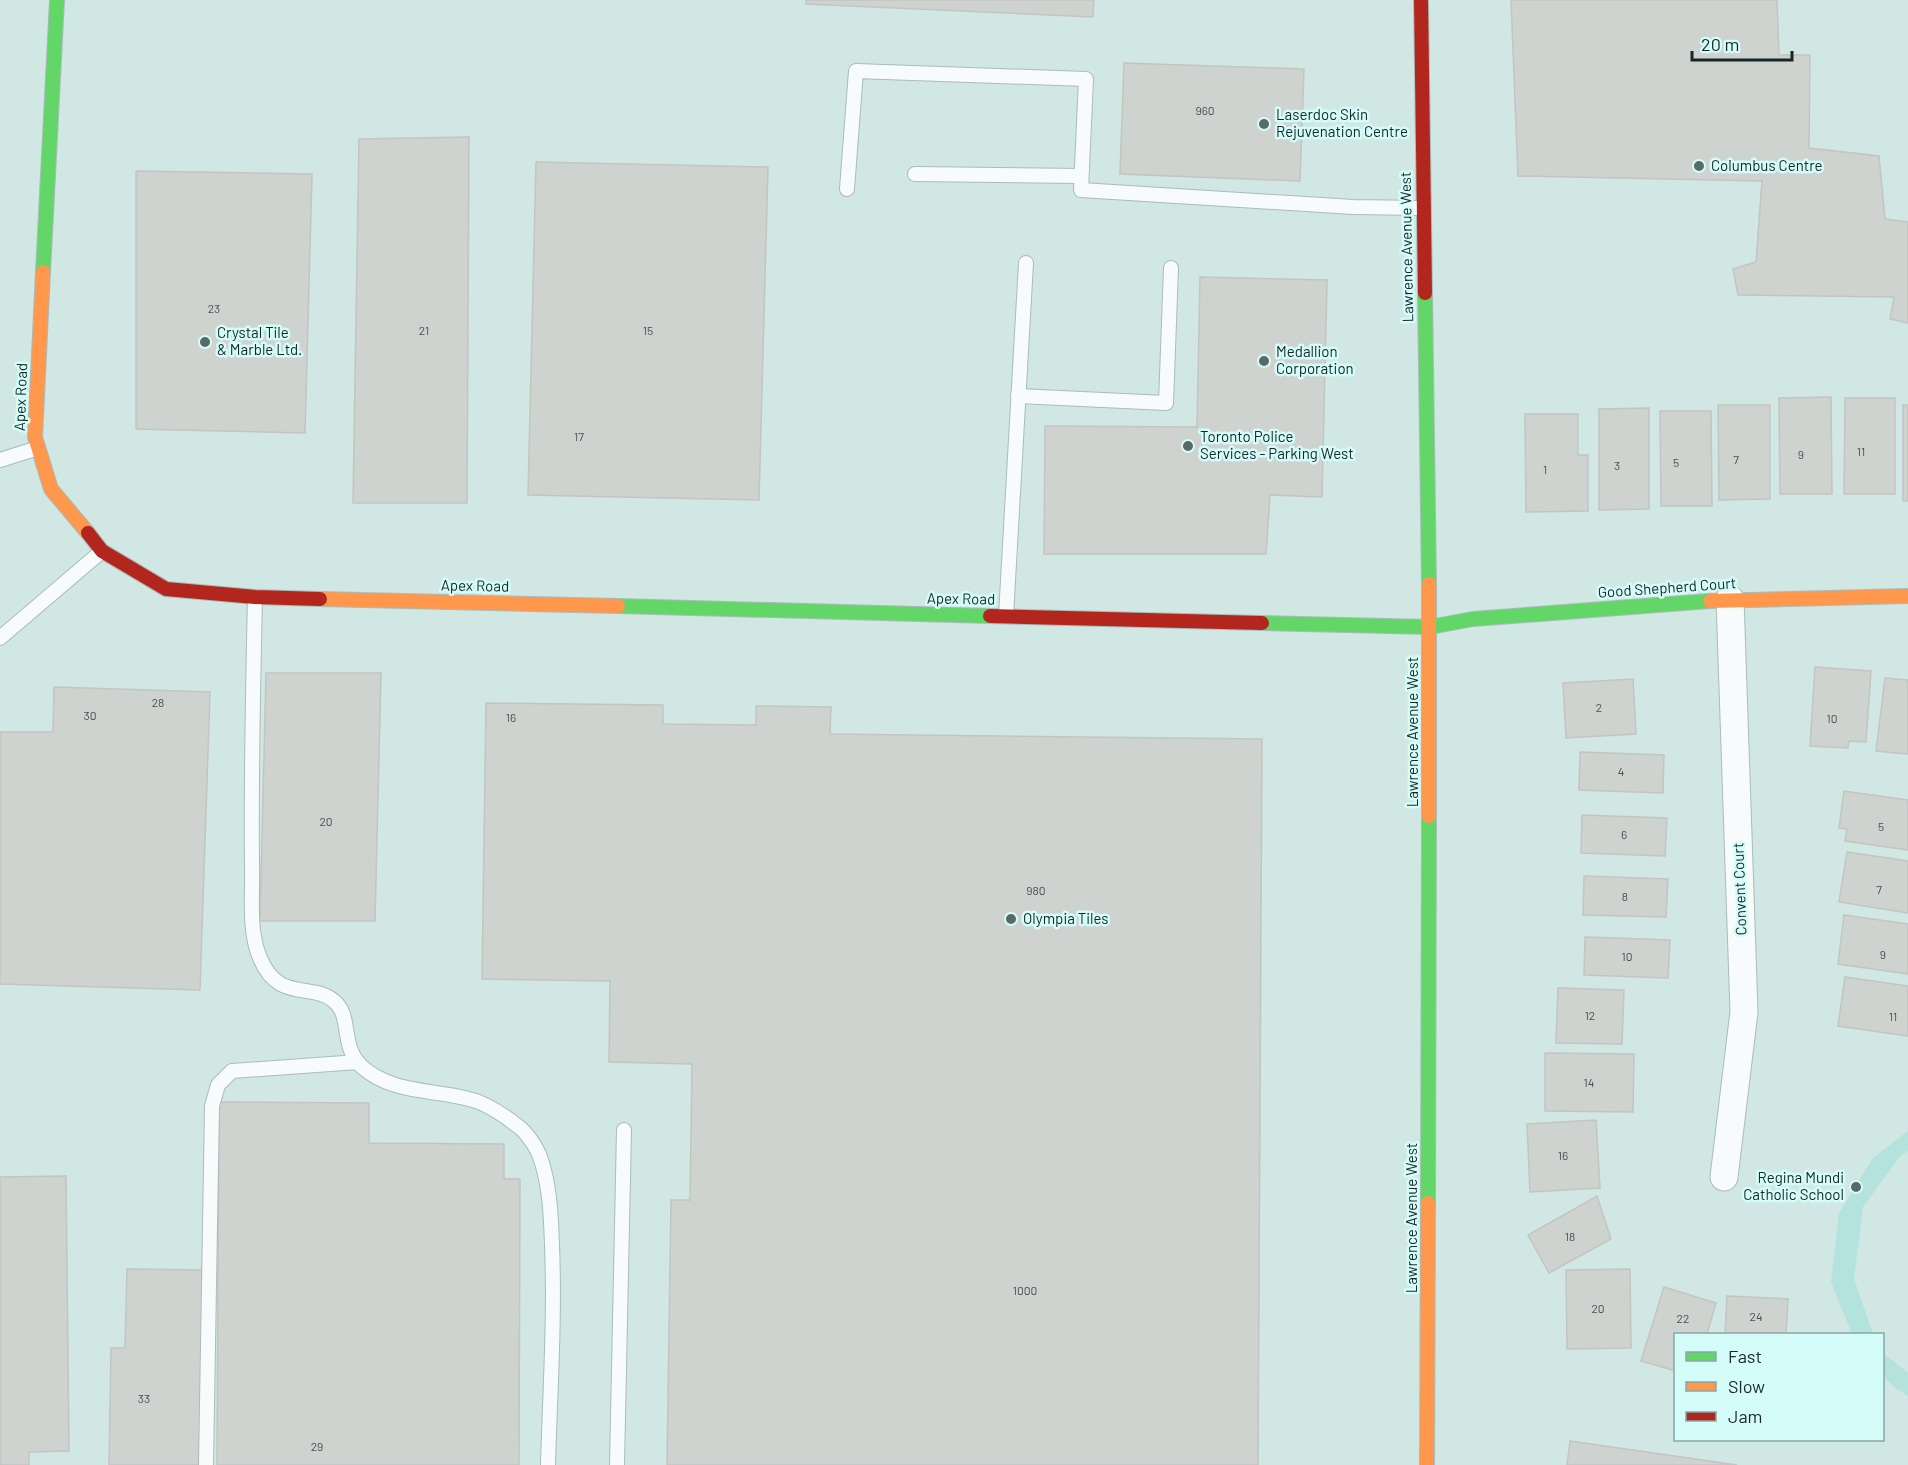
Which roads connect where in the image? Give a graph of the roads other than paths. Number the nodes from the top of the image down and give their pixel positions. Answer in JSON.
{"nodes":[{"id":1,"x":57,"y":0,"type":"edge"},
{"id":2,"x":1421,"y":0,"type":"edge"},
{"id":3,"x":915,"y":174,"type":"dead end"},
{"id":4,"x":1081,"y":176,"type":"junction"},
{"id":5,"x":847,"y":189,"type":"dead end"},
{"id":6,"x":1422,"y":208,"type":"junction"},
{"id":7,"x":1026,"y":263,"type":"dead end"},
{"id":8,"x":1171,"y":268,"type":"dead end"},
{"id":9,"x":1018,"y":396,"type":"junction"},
{"id":10,"x":38,"y":447,"type":"junction"},
{"id":11,"x":0,"y":460,"type":"edge"},
{"id":12,"x":102,"y":551,"type":"junction"},
{"id":13,"x":1908,"y":596,"type":"edge"},
{"id":14,"x":255,"y":597,"type":"junction"},
{"id":15,"x":1730,"y":599,"type":"junction"},
{"id":16,"x":1006,"y":616,"type":"junction"},
{"id":17,"x":1430,"y":627,"type":"junction"},
{"id":18,"x":0,"y":638,"type":"edge"},
{"id":19,"x":358,"y":1062,"type":"junction"},
{"id":20,"x":624,"y":1130,"type":"dead end"},
{"id":21,"x":1724,"y":1177,"type":"dead end"},
{"id":22,"x":206,"y":1465,"type":"edge"},
{"id":23,"x":548,"y":1465,"type":"edge"},
{"id":24,"x":617,"y":1465,"type":"edge"},
{"id":25,"x":1427,"y":1465,"type":"edge"}],
"edges":[{"from":1,"to":10,"type":"street","name":"Apex Road"},
{"from":2,"to":6,"type":"street","name":"Lawrence Avenue West"},
{"from":3,"to":4,"type":"lane"},
{"from":4,"to":5,"type":"lane"},
{"from":4,"to":6,"type":"lane"},
{"from":6,"to":17,"type":"street","name":"Lawrence Avenue West"},
{"from":7,"to":9,"type":"lane"},
{"from":8,"to":9,"type":"lane"},
{"from":9,"to":16,"type":"lane"},
{"from":10,"to":11,"type":"lane"},
{"from":10,"to":12,"type":"street","name":"Apex Road"},
{"from":12,"to":14,"type":"street","name":"Apex Road"},
{"from":12,"to":18,"type":"lane"},
{"from":13,"to":15,"type":"street","name":"Good Shepherd Court"},
{"from":14,"to":16,"type":"street","name":"Apex Road"},
{"from":14,"to":19,"type":"lane"},
{"from":15,"to":17,"type":"street","name":"Good Shepherd Court"},
{"from":15,"to":21,"type":"street","name":"Convent Court"},
{"from":16,"to":17,"type":"street","name":"Apex Road"},
{"from":17,"to":25,"type":"street","name":"Lawrence Avenue West"},
{"from":19,"to":22,"type":"lane"},
{"from":19,"to":23,"type":"lane"},
{"from":20,"to":24,"type":"lane"}]}
